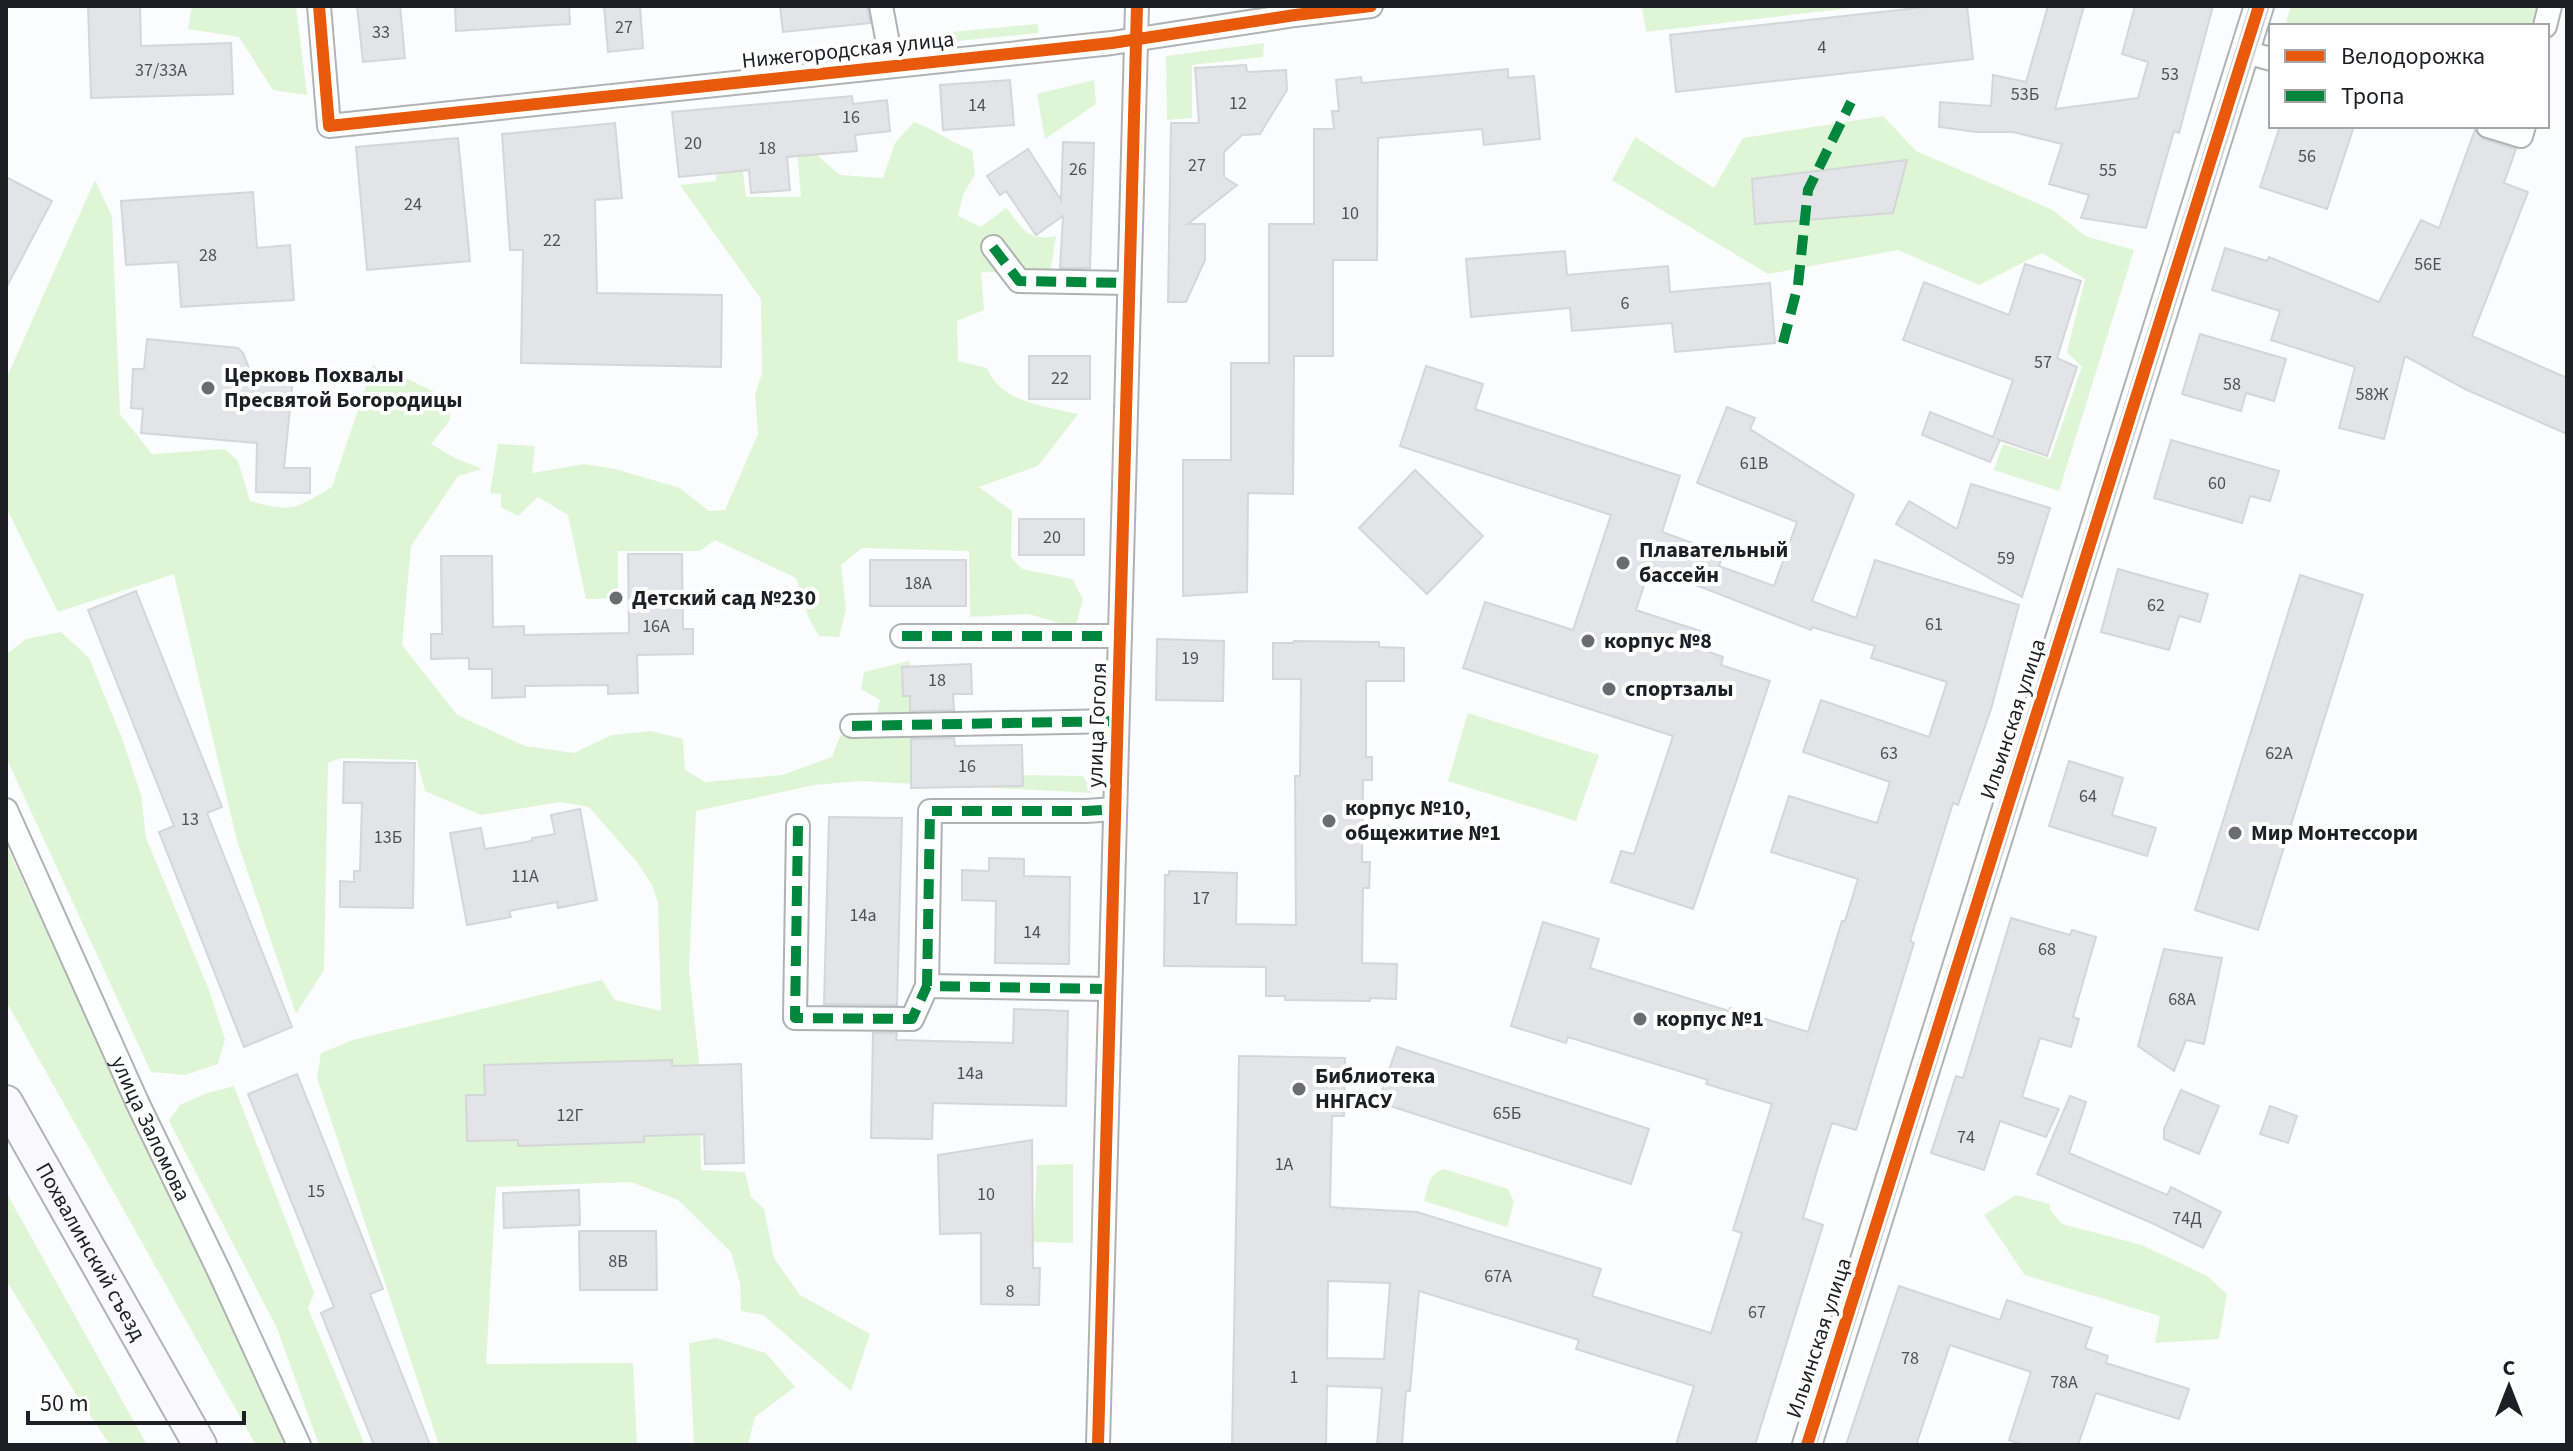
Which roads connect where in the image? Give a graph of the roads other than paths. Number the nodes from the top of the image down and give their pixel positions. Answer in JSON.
{"nodes":[{"id":1,"x":319,"y":6,"type":"edge"},
{"id":2,"x":881,"y":6,"type":"edge"},
{"id":3,"x":1137,"y":6,"type":"edge"},
{"id":4,"x":1371,"y":6,"type":"edge"},
{"id":5,"x":2259,"y":6,"type":"edge"},
{"id":6,"x":1136,"y":40,"type":"junction"},
{"id":7,"x":2258,"y":55,"type":"edge"},
{"id":8,"x":892,"y":65,"type":"junction"},
{"id":9,"x":2502,"y":128,"type":"edge"},
{"id":10,"x":2522,"y":131,"type":"edge"},
{"id":11,"x":993,"y":247,"type":"dead end"},
{"id":12,"x":1129,"y":283,"type":"junction"},
{"id":13,"x":902,"y":636,"type":"dead end"},
{"id":14,"x":1120,"y":636,"type":"junction"},
{"id":15,"x":1117,"y":721,"type":"junction"},
{"id":16,"x":852,"y":726,"type":"dead end"},
{"id":17,"x":1115,"y":809,"type":"junction"},
{"id":18,"x":6,"y":810,"type":"edge"},
{"id":19,"x":798,"y":826,"type":"dead end"},
{"id":20,"x":927,"y":986,"type":"junction"},
{"id":21,"x":1110,"y":989,"type":"junction"},
{"id":22,"x":6,"y":1102,"type":"edge"},
{"id":23,"x":200,"y":1445,"type":"edge"},
{"id":24,"x":299,"y":1445,"type":"edge"},
{"id":25,"x":1098,"y":1445,"type":"edge"},
{"id":26,"x":1807,"y":1445,"type":"edge"}],
"edges":[{"from":1,"to":8,"type":"street","name":"Нижегородская улица"},
{"from":2,"to":8,"type":"street"},
{"from":3,"to":6,"type":"street","name":"улица Гоголя"},
{"from":4,"to":6,"type":"street","name":"Нижегородская улица"},
{"from":5,"to":7,"type":"street","name":"Ильинская улица"},
{"from":6,"to":8,"type":"street","name":"Нижегородская улица"},
{"from":6,"to":12,"type":"street","name":"улица Гоголя"},
{"from":7,"to":26,"type":"street","name":"Ильинская улица"},
{"from":9,"to":10,"type":"street"},
{"from":11,"to":12,"type":"street"},
{"from":12,"to":14,"type":"street","name":"улица Гоголя"},
{"from":13,"to":14,"type":"street"},
{"from":14,"to":15,"type":"street","name":"улица Гоголя"},
{"from":15,"to":16,"type":"street"},
{"from":15,"to":17,"type":"street","name":"улица Гоголя"},
{"from":17,"to":20,"type":"street"},
{"from":17,"to":21,"type":"street","name":"улица Гоголя"},
{"from":18,"to":24,"type":"street","name":"улица Заломова"},
{"from":19,"to":20,"type":"street"},
{"from":20,"to":21,"type":"street"},
{"from":21,"to":25,"type":"street","name":"улица Гоголя"},
{"from":22,"to":23,"type":"main road","name":"Похвалинский съезд"}]}
